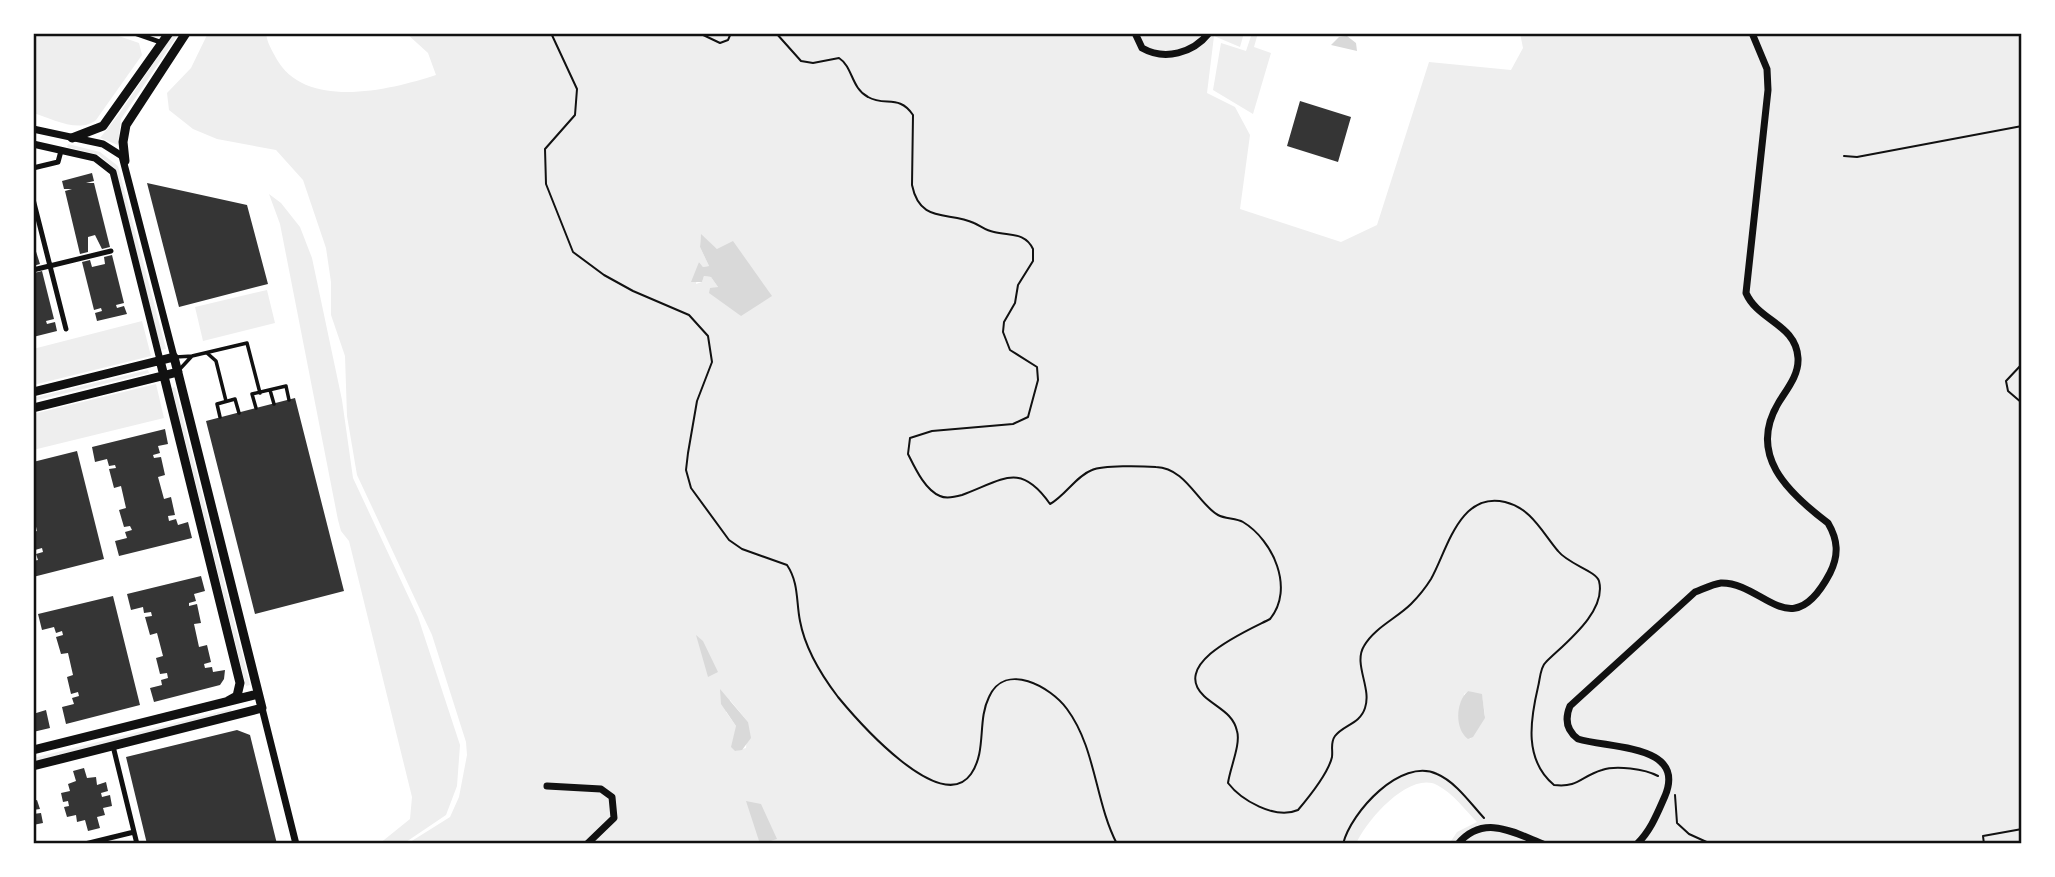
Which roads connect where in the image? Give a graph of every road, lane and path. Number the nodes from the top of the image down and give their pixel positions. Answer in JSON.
{"nodes":[{"id":1,"x":134,"y":33,"type":"edge"},
{"id":2,"x":169,"y":33,"type":"edge"},
{"id":3,"x":186,"y":33,"type":"edge"},
{"id":4,"x":551,"y":33,"type":"edge"},
{"id":5,"x":699,"y":33,"type":"edge"},
{"id":6,"x":731,"y":33,"type":"edge"},
{"id":7,"x":776,"y":33,"type":"edge"},
{"id":8,"x":1135,"y":33,"type":"edge"},
{"id":9,"x":1209,"y":33,"type":"edge"},
{"id":10,"x":1752,"y":33,"type":"edge"},
{"id":11,"x":163,"y":43,"type":"junction"},
{"id":12,"x":2022,"y":127,"type":"edge"},
{"id":13,"x":33,"y":129,"type":"edge"},
{"id":14,"x":72,"y":138,"type":"junction"},
{"id":15,"x":33,"y":144,"type":"edge"},
{"id":16,"x":61,"y":150,"type":"junction"},
{"id":17,"x":1844,"y":156,"type":"dead end"},
{"id":18,"x":125,"y":162,"type":"junction"},
{"id":19,"x":33,"y":168,"type":"edge"},
{"id":20,"x":33,"y":199,"type":"edge"},
{"id":21,"x":111,"y":251,"type":"dead end"},
{"id":22,"x":50,"y":266,"type":"junction"},
{"id":23,"x":33,"y":270,"type":"edge"},
{"id":24,"x":66,"y":329,"type":"dead end"},
{"id":25,"x":202,"y":354,"type":"junction"},
{"id":26,"x":192,"y":356,"type":"junction"},
{"id":27,"x":174,"y":357,"type":"junction"},
{"id":28,"x":160,"y":360,"type":"junction"},
{"id":29,"x":2022,"y":364,"type":"edge"},
{"id":30,"x":178,"y":372,"type":"junction"},
{"id":31,"x":164,"y":375,"type":"junction"},
{"id":32,"x":270,"y":390,"type":"junction"},
{"id":33,"x":33,"y":392,"type":"edge"},
{"id":34,"x":260,"y":393,"type":"junction"},
{"id":35,"x":289,"y":400,"type":"dead end"},
{"id":36,"x":226,"y":401,"type":"junction"},
{"id":37,"x":2022,"y":403,"type":"edge"},
{"id":38,"x":274,"y":404,"type":"dead end"},
{"id":39,"x":33,"y":408,"type":"edge"},
{"id":40,"x":256,"y":408,"type":"dead end"},
{"id":41,"x":239,"y":413,"type":"dead end"},
{"id":42,"x":220,"y":417,"type":"dead end"},
{"id":43,"x":258,"y":694,"type":"junction"},
{"id":44,"x":228,"y":701,"type":"junction"},
{"id":45,"x":262,"y":708,"type":"junction"},
{"id":46,"x":113,"y":746,"type":"junction"},
{"id":47,"x":33,"y":750,"type":"edge"},
{"id":48,"x":33,"y":766,"type":"edge"},
{"id":49,"x":1670,"y":784,"type":"junction"},
{"id":50,"x":547,"y":786,"type":"dead end"},
{"id":51,"x":1492,"y":827,"type":"junction"},
{"id":52,"x":2022,"y":828,"type":"edge"},
{"id":53,"x":134,"y":832,"type":"junction"},
{"id":54,"x":85,"y":844,"type":"edge"},
{"id":55,"x":137,"y":844,"type":"edge"},
{"id":56,"x":296,"y":844,"type":"edge"},
{"id":57,"x":587,"y":844,"type":"edge"},
{"id":58,"x":1117,"y":844,"type":"edge"},
{"id":59,"x":1343,"y":844,"type":"edge"},
{"id":60,"x":1458,"y":844,"type":"edge"},
{"id":61,"x":1543,"y":844,"type":"edge"},
{"id":62,"x":1637,"y":844,"type":"edge"},
{"id":63,"x":1711,"y":844,"type":"edge"},
{"id":64,"x":1984,"y":844,"type":"edge"}],
"edges":[{"from":1,"to":11,"type":"street"},
{"from":2,"to":11,"type":"street"},
{"from":3,"to":18,"type":"street"},
{"from":4,"to":58,"type":"path"},
{"from":5,"to":6,"type":"path"},
{"from":7,"to":49,"type":"path"},
{"from":8,"to":9,"type":"street"},
{"from":10,"to":49,"type":"street"},
{"from":11,"to":14,"type":"street"},
{"from":12,"to":17,"type":"path"},
{"from":13,"to":14,"type":"street"},
{"from":14,"to":18,"type":"street"},
{"from":15,"to":16,"type":"street"},
{"from":16,"to":19,"type":"street"},
{"from":16,"to":28,"type":"street"},
{"from":18,"to":27,"type":"street"},
{"from":20,"to":22,"type":"street"},
{"from":21,"to":22,"type":"street"},
{"from":22,"to":23,"type":"street"},
{"from":22,"to":24,"type":"street"},
{"from":25,"to":26,"type":"lane"},
{"from":25,"to":34,"type":"lane"},
{"from":25,"to":36,"type":"lane"},
{"from":26,"to":27,"type":"lane"},
{"from":26,"to":30,"type":"lane"},
{"from":27,"to":28,"type":"street"},
{"from":27,"to":30,"type":"street"},
{"from":28,"to":31,"type":"street"},
{"from":28,"to":33,"type":"street"},
{"from":29,"to":37,"type":"path"},
{"from":30,"to":31,"type":"street"},
{"from":30,"to":43,"type":"street"},
{"from":31,"to":39,"type":"street"},
{"from":31,"to":44,"type":"street"},
{"from":32,"to":34,"type":"lane"},
{"from":32,"to":35,"type":"lane"},
{"from":32,"to":38,"type":"lane"},
{"from":34,"to":40,"type":"lane"},
{"from":36,"to":41,"type":"lane"},
{"from":36,"to":42,"type":"lane"},
{"from":43,"to":44,"type":"street"},
{"from":43,"to":45,"type":"street"},
{"from":44,"to":47,"type":"street"},
{"from":45,"to":46,"type":"street"},
{"from":45,"to":56,"type":"street"},
{"from":46,"to":48,"type":"street"},
{"from":46,"to":53,"type":"street"},
{"from":49,"to":62,"type":"street"},
{"from":49,"to":63,"type":"path"},
{"from":50,"to":57,"type":"street"},
{"from":51,"to":59,"type":"path"},
{"from":51,"to":60,"type":"street"},
{"from":51,"to":61,"type":"street"},
{"from":52,"to":64,"type":"path"},
{"from":53,"to":54,"type":"street"},
{"from":53,"to":55,"type":"street"}]}
